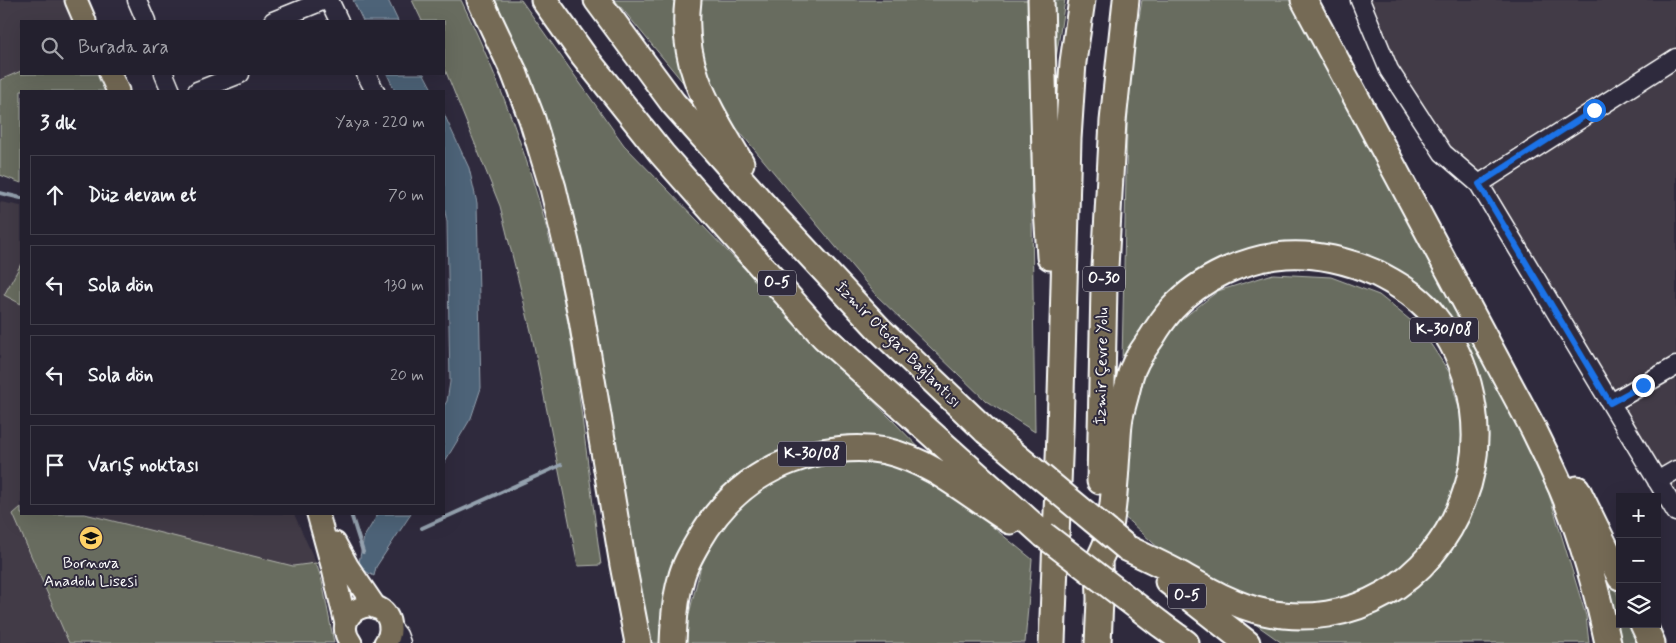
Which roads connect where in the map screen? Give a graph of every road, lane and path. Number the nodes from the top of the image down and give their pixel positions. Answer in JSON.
{"nodes":[{"id":1,"x":76,"y":0,"type":"edge"},
{"id":2,"x":327,"y":0,"type":"edge"},
{"id":3,"x":480,"y":0,"type":"edge"},
{"id":4,"x":544,"y":0,"type":"edge"},
{"id":5,"x":597,"y":0,"type":"edge"},
{"id":6,"x":688,"y":0,"type":"edge"},
{"id":7,"x":1042,"y":0,"type":"edge"},
{"id":8,"x":1082,"y":0,"type":"edge"},
{"id":9,"x":1126,"y":0,"type":"edge"},
{"id":10,"x":1304,"y":0,"type":"edge"},
{"id":11,"x":1360,"y":0,"type":"edge"},
{"id":12,"x":141,"y":1,"type":"edge"},
{"id":13,"x":85,"y":20,"type":"edge"},
{"id":14,"x":146,"y":20,"type":"edge"},
{"id":15,"x":275,"y":20,"type":"edge"},
{"id":16,"x":338,"y":20,"type":"edge"},
{"id":17,"x":1676,"y":58,"type":"edge"},
{"id":18,"x":110,"y":75,"type":"edge"},
{"id":19,"x":164,"y":75,"type":"edge"},
{"id":20,"x":237,"y":75,"type":"edge"},
{"id":21,"x":366,"y":75,"type":"edge"},
{"id":22,"x":118,"y":90,"type":"edge"},
{"id":23,"x":170,"y":90,"type":"edge"},
{"id":24,"x":200,"y":90,"type":"edge"},
{"id":25,"x":374,"y":90,"type":"edge"},
{"id":26,"x":1479,"y":184,"type":"junction"},
{"id":27,"x":768,"y":211,"type":"junction"},
{"id":28,"x":1438,"y":252,"type":"junction"},
{"id":29,"x":1676,"y":366,"type":"edge"},
{"id":30,"x":1610,"y":403,"type":"junction"},
{"id":31,"x":1060,"y":432,"type":"junction"},
{"id":32,"x":1676,"y":470,"type":"edge"},
{"id":33,"x":1657,"y":481,"type":"junction"},
{"id":34,"x":1058,"y":508,"type":"junction"},
{"id":35,"x":1676,"y":512,"type":"edge"},
{"id":36,"x":319,"y":515,"type":"edge"},
{"id":37,"x":320,"y":515,"type":"edge"},
{"id":38,"x":1044,"y":535,"type":"junction"},
{"id":39,"x":1127,"y":548,"type":"junction"},
{"id":40,"x":1100,"y":560,"type":"junction"},
{"id":41,"x":1616,"y":569,"type":"edge"},
{"id":42,"x":376,"y":608,"type":"junction"},
{"id":43,"x":1645,"y":628,"type":"edge"},
{"id":44,"x":348,"y":637,"type":"edge"},
{"id":45,"x":392,"y":637,"type":"edge"},
{"id":46,"x":637,"y":641,"type":"edge"},
{"id":47,"x":674,"y":643,"type":"edge"},
{"id":48,"x":1038,"y":643,"type":"edge"},
{"id":49,"x":1052,"y":643,"type":"edge"},
{"id":50,"x":1098,"y":643,"type":"edge"},
{"id":51,"x":1186,"y":643,"type":"edge"},
{"id":52,"x":1247,"y":643,"type":"edge"},
{"id":53,"x":1608,"y":643,"type":"edge"},
{"id":54,"x":1652,"y":643,"type":"edge"}],
"edges":[{"from":1,"to":13,"type":"main road"},
{"from":2,"to":15,"type":"street"},
{"from":2,"to":16,"type":"street"},
{"from":3,"to":46,"type":"highway"},
{"from":4,"to":38,"type":"highway","number":"O-5"},
{"from":5,"to":27,"type":"highway","name":"İzmir Otogar Bağlantısı","number":"O-5"},
{"from":6,"to":27,"type":"highway"},
{"from":7,"to":31,"type":"highway"},
{"from":8,"to":31,"type":"highway","number":"O-30"},
{"from":9,"to":40,"type":"highway","name":"İzmir Çevre Yolu","number":"O-30"},
{"from":10,"to":28,"type":"highway","number":"K-30/08"},
{"from":11,"to":26,"type":"street"},
{"from":12,"to":14,"type":"street"},
{"from":17,"to":26,"type":"street"},
{"from":18,"to":22,"type":"main road"},
{"from":19,"to":23,"type":"street"},
{"from":20,"to":24,"type":"street"},
{"from":21,"to":25,"type":"street"},
{"from":26,"to":30,"type":"street"},
{"from":27,"to":39,"type":"highway","name":"İzmir Otogar Bağlantısı","number":"O-5","bridge":true},
{"from":28,"to":41,"type":"highway","number":"K-30/08"},
{"from":28,"to":53,"type":"highway","number":"K-30/08"},
{"from":29,"to":30,"type":"street"},
{"from":30,"to":33,"type":"street"},
{"from":31,"to":34,"type":"highway","number":"O-30"},
{"from":32,"to":33,"type":"street"},
{"from":33,"to":35,"type":"street"},
{"from":34,"to":48,"type":"highway"},
{"from":34,"to":49,"type":"highway","number":"O-30"},
{"from":36,"to":44,"type":"main road"},
{"from":37,"to":42,"type":"main road"},
{"from":38,"to":47,"type":"highway","number":"K-30/08"},
{"from":38,"to":51,"type":"highway","number":"O-5","bridge":true},
{"from":39,"to":40,"type":"highway","number":"K-30/08"},
{"from":39,"to":52,"type":"highway","name":"İzmir Otogar Bağlantısı","number":"O-5"},
{"from":40,"to":50,"type":"highway","name":"İzmir Çevre Yolu","number":"O-30"},
{"from":42,"to":44,"type":"main road"},
{"from":42,"to":45,"type":"main road"},
{"from":43,"to":54,"type":"highway"}]}
